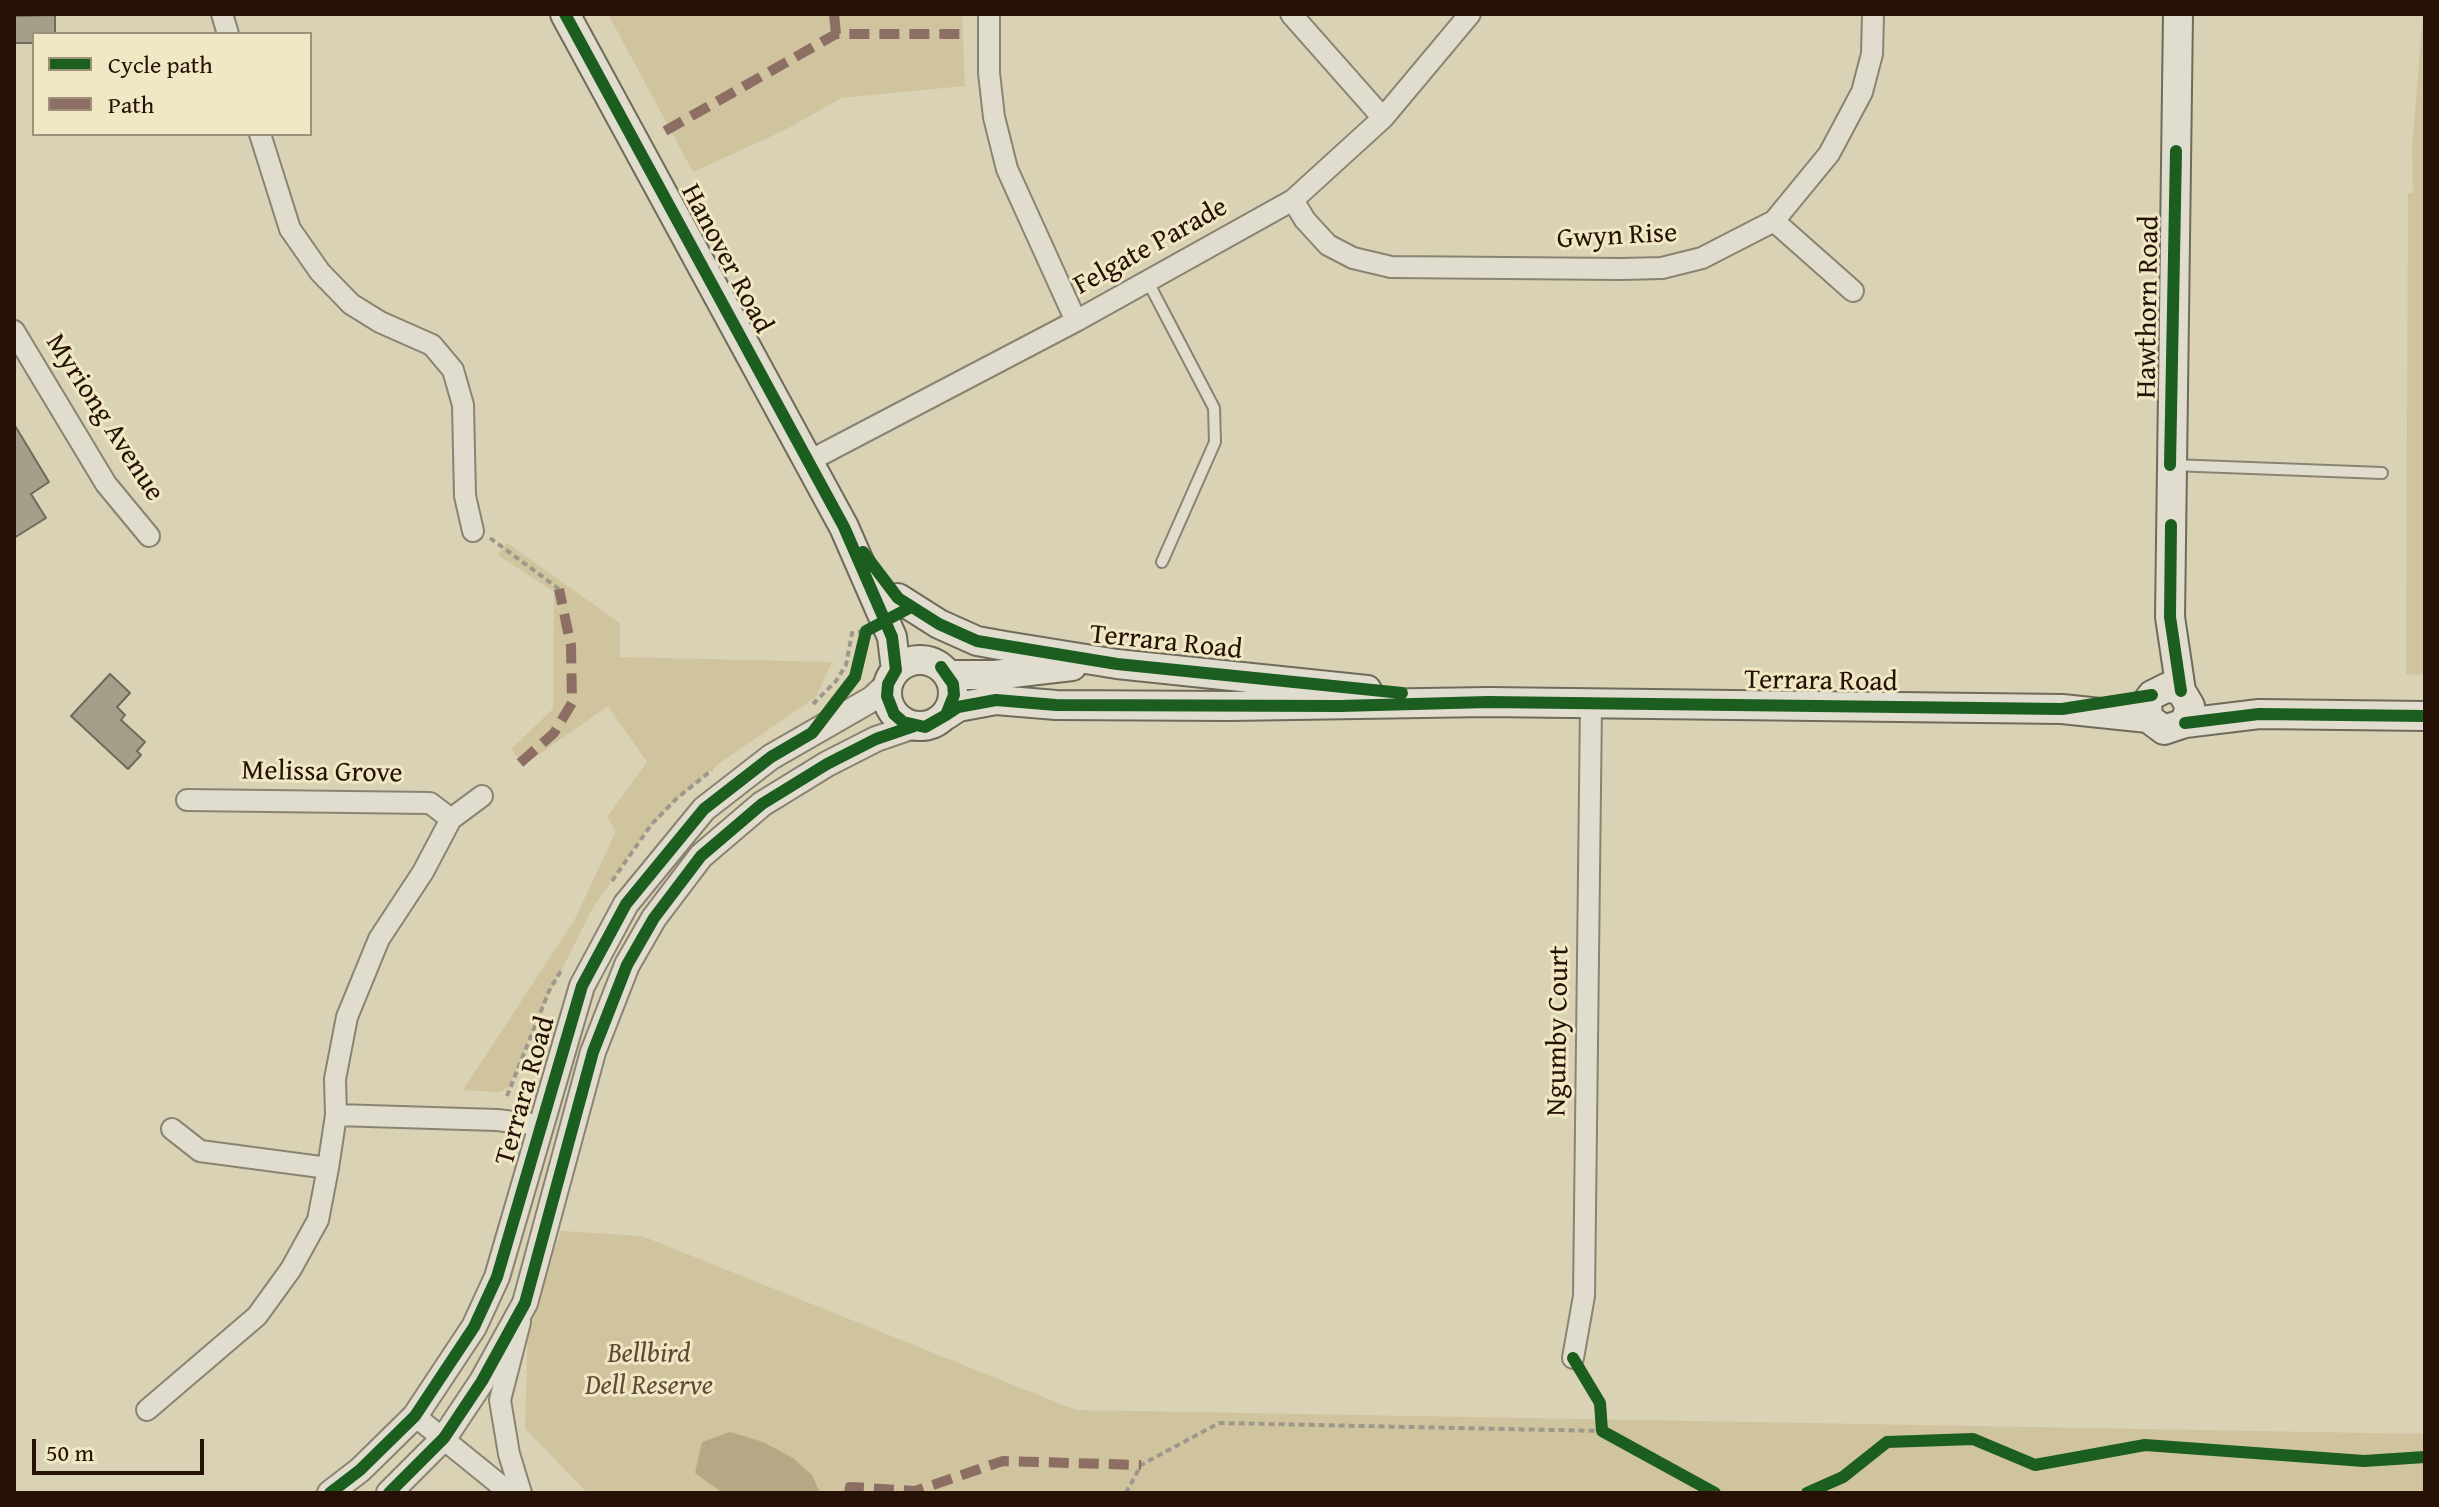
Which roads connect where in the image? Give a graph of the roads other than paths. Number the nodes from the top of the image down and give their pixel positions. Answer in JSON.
{"nodes":[{"id":1,"x":565,"y":14,"type":"edge"},
{"id":2,"x":989,"y":14,"type":"edge"},
{"id":3,"x":1291,"y":14,"type":"edge"},
{"id":4,"x":1470,"y":14,"type":"edge"},
{"id":5,"x":1873,"y":14,"type":"edge"},
{"id":6,"x":2178,"y":14,"type":"edge"},
{"id":7,"x":1383,"y":118,"type":"junction"},
{"id":8,"x":261,"y":136,"type":"edge"},
{"id":9,"x":1293,"y":200,"type":"junction"},
{"id":10,"x":1774,"y":221,"type":"junction"},
{"id":11,"x":1147,"y":280,"type":"junction"},
{"id":12,"x":1853,"y":291,"type":"dead end"},
{"id":13,"x":1076,"y":321,"type":"junction"},
{"id":14,"x":14,"y":331,"type":"edge"},
{"id":15,"x":809,"y":461,"type":"junction"},
{"id":16,"x":2170,"y":465,"type":"junction"},
{"id":17,"x":2382,"y":473,"type":"dead end"},
{"id":18,"x":473,"y":531,"type":"road end"},
{"id":19,"x":149,"y":536,"type":"dead end"},
{"id":20,"x":1162,"y":562,"type":"dead end"},
{"id":21,"x":883,"y":617,"type":"junction"},
{"id":22,"x":1117,"y":664,"type":"junction"},
{"id":23,"x":945,"y":671,"type":"junction"},
{"id":24,"x":892,"y":677,"type":"junction"},
{"id":25,"x":2164,"y":698,"type":"junction"},
{"id":26,"x":1488,"y":702,"type":"junction"},
{"id":27,"x":1591,"y":704,"type":"junction"},
{"id":28,"x":2259,"y":714,"type":"junction"},
{"id":29,"x":946,"y":715,"type":"junction"},
{"id":30,"x":2425,"y":716,"type":"edge"},
{"id":31,"x":914,"y":726,"type":"junction"},
{"id":32,"x":482,"y":796,"type":"dead end"},
{"id":33,"x":187,"y":800,"type":"dead end"},
{"id":34,"x":451,"y":819,"type":"junction"},
{"id":35,"x":336,"y":1115,"type":"junction"},
{"id":36,"x":539,"y":1125,"type":"junction"},
{"id":37,"x":172,"y":1129,"type":"dead end"},
{"id":38,"x":570,"y":1137,"type":"junction"},
{"id":39,"x":328,"y":1168,"type":"junction"},
{"id":40,"x":525,"y":1303,"type":"junction"},
{"id":41,"x":1573,"y":1358,"type":"dead end"},
{"id":42,"x":147,"y":1410,"type":"dead end"},
{"id":43,"x":415,"y":1416,"type":"junction"},
{"id":44,"x":444,"y":1438,"type":"junction"},
{"id":45,"x":330,"y":1493,"type":"edge"},
{"id":46,"x":389,"y":1493,"type":"edge"},
{"id":47,"x":510,"y":1493,"type":"edge"},
{"id":48,"x":521,"y":1493,"type":"edge"}],
"edges":[{"from":1,"to":15,"type":"main road","name":"Hanover Road"},
{"from":2,"to":13,"type":"street"},
{"from":3,"to":7,"type":"street"},
{"from":4,"to":7,"type":"street","name":"Felgate Parade"},
{"from":5,"to":10,"type":"street","name":"Gwyn Rise"},
{"from":6,"to":16,"type":"main road","name":"Hawthorn Road"},
{"from":7,"to":9,"type":"street","name":"Felgate Parade"},
{"from":8,"to":18,"type":"street"},
{"from":9,"to":10,"type":"street","name":"Gwyn Rise"},
{"from":9,"to":11,"type":"street","name":"Felgate Parade"},
{"from":10,"to":12,"type":"street"},
{"from":11,"to":13,"type":"street","name":"Felgate Parade"},
{"from":11,"to":20,"type":"lane"},
{"from":13,"to":15,"type":"street","name":"Felgate Parade"},
{"from":14,"to":19,"type":"street","name":"Myriong Avenue"},
{"from":15,"to":21,"type":"main road","name":"Hanover Road"},
{"from":16,"to":17,"type":"lane"},
{"from":16,"to":25,"type":"main road","name":"Hawthorn Road"},
{"from":21,"to":22,"type":"main road","name":"Terrara Road"},
{"from":21,"to":23,"type":"main road","name":"Hanover Road"},
{"from":21,"to":24,"type":"main road","name":"Hanover Road"},
{"from":22,"to":23,"type":"main road","name":"Terrara Road"},
{"from":22,"to":26,"type":"main road","name":"Terrara Road"},
{"from":23,"to":24,"type":"main road"},
{"from":23,"to":29,"type":"main road"},
{"from":24,"to":31,"type":"main road"},
{"from":24,"to":36,"type":"street","name":"Terrara Road"},
{"from":25,"to":27,"type":"main road","name":"Terrara Road"},
{"from":25,"to":28,"type":"main road","name":"Terrara Road"},
{"from":25,"to":28,"type":"main road","name":"Terrara Road"},
{"from":26,"to":27,"type":"main road","name":"Terrara Road"},
{"from":26,"to":29,"type":"main road","name":"Terrara Road"},
{"from":27,"to":41,"type":"street","name":"Ngumby Court"},
{"from":28,"to":30,"type":"main road","name":"Terrara Road"},
{"from":29,"to":31,"type":"main road"},
{"from":31,"to":38,"type":"street","name":"Terrara Road"},
{"from":32,"to":34,"type":"street"},
{"from":33,"to":34,"type":"street","name":"Melissa Grove"},
{"from":34,"to":35,"type":"street"},
{"from":35,"to":36,"type":"street"},
{"from":35,"to":39,"type":"street"},
{"from":36,"to":38,"type":"street"},
{"from":36,"to":43,"type":"street","name":"Terrara Road"},
{"from":37,"to":39,"type":"street"},
{"from":38,"to":40,"type":"street","name":"Terrara Road"},
{"from":39,"to":42,"type":"street"},
{"from":40,"to":44,"type":"street","name":"Terrara Road"},
{"from":40,"to":48,"type":"street","name":"Terrara Road"},
{"from":43,"to":44,"type":"street"},
{"from":43,"to":45,"type":"street","name":"Terrara Road"},
{"from":44,"to":46,"type":"street","name":"Terrara Road"},
{"from":44,"to":47,"type":"street"}]}
